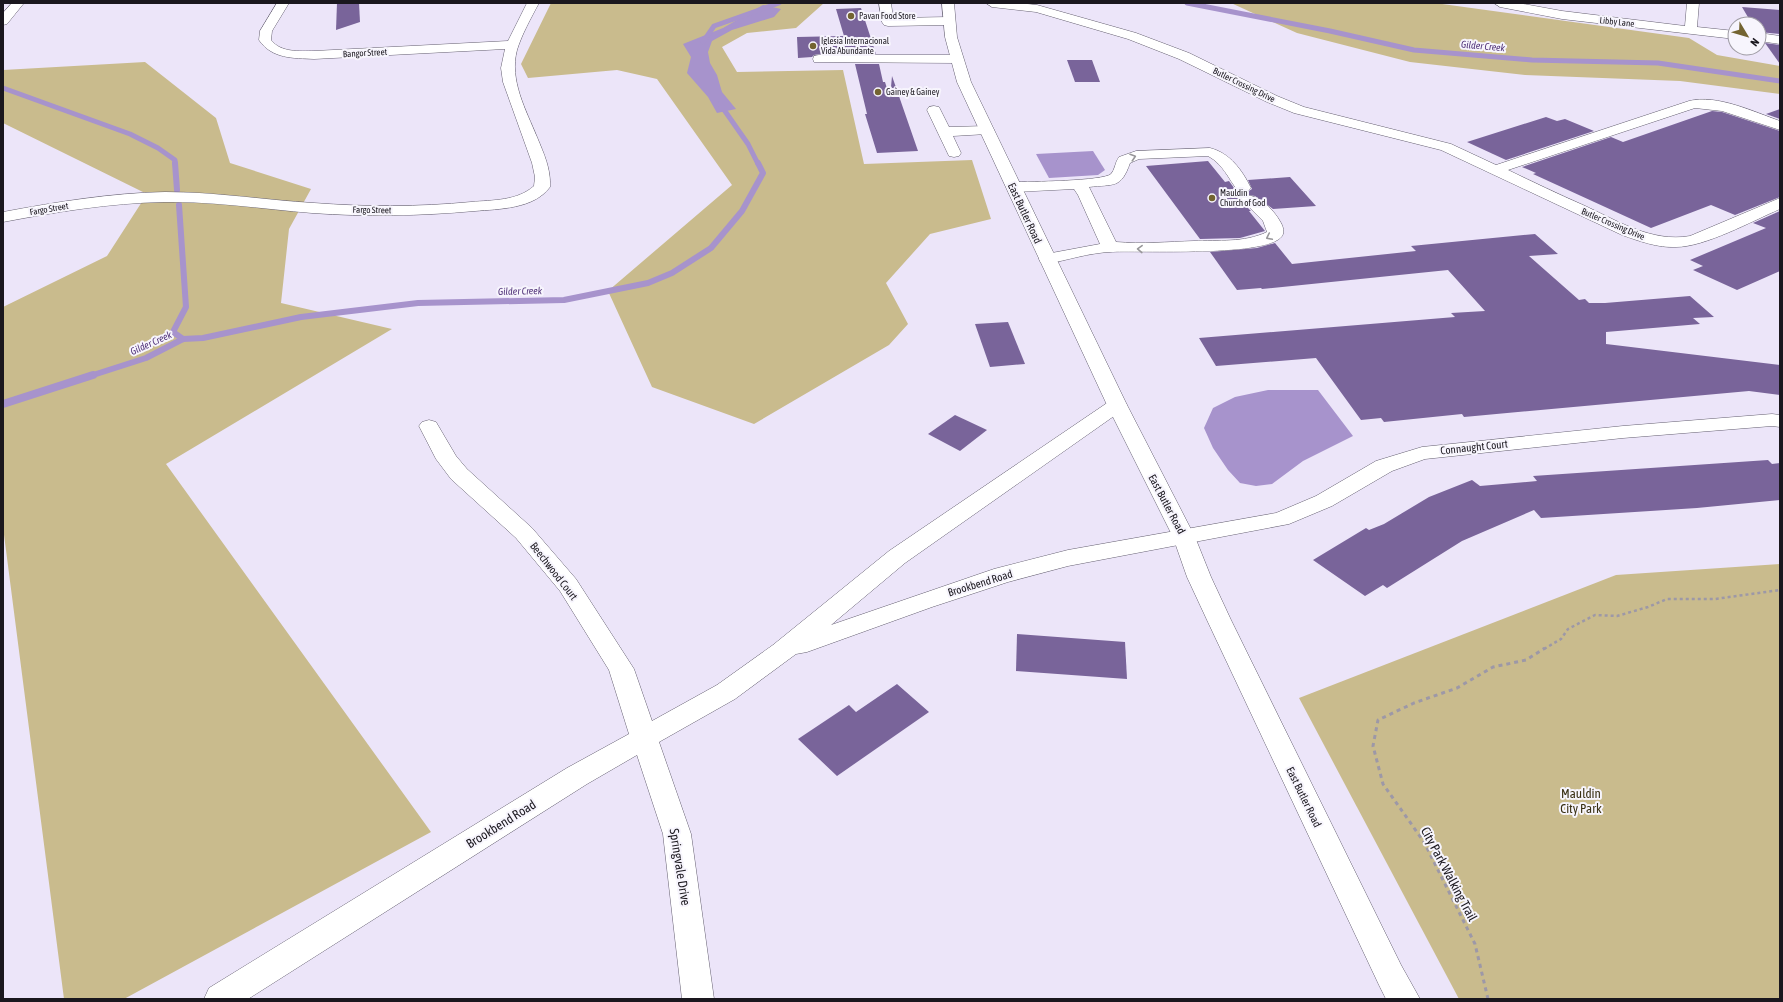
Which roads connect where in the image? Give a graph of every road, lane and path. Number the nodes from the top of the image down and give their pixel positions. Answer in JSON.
{"nodes":[{"id":1,"x":18,"y":3,"type":"edge"},
{"id":2,"x":283,"y":3,"type":"edge"},
{"id":3,"x":533,"y":3,"type":"edge"},
{"id":4,"x":885,"y":3,"type":"edge"},
{"id":5,"x":948,"y":3,"type":"edge"},
{"id":6,"x":992,"y":3,"type":"edge"},
{"id":7,"x":1500,"y":3,"type":"edge"},
{"id":8,"x":1693,"y":3,"type":"edge"},
{"id":9,"x":920,"y":9,"type":"dead end"},
{"id":10,"x":3,"y":21,"type":"edge"},
{"id":11,"x":921,"y":21,"type":"junction"},
{"id":12,"x":949,"y":21,"type":"junction"},
{"id":13,"x":1691,"y":30,"type":"junction"},
{"id":14,"x":1727,"y":34,"type":"edge"},
{"id":15,"x":1767,"y":38,"type":"edge"},
{"id":16,"x":1780,"y":40,"type":"edge"},
{"id":17,"x":511,"y":45,"type":"junction"},
{"id":18,"x":818,"y":59,"type":"dead end"},
{"id":19,"x":957,"y":59,"type":"junction"},
{"id":20,"x":934,"y":110,"type":"dead end"},
{"id":21,"x":1780,"y":126,"type":"edge"},
{"id":22,"x":987,"y":130,"type":"junction"},
{"id":23,"x":944,"y":132,"type":"junction"},
{"id":24,"x":954,"y":153,"type":"dead end"},
{"id":25,"x":1495,"y":170,"type":"junction"},
{"id":26,"x":1079,"y":184,"type":"junction"},
{"id":27,"x":1014,"y":187,"type":"junction"},
{"id":28,"x":1780,"y":203,"type":"edge"},
{"id":29,"x":3,"y":217,"type":"edge"},
{"id":30,"x":1110,"y":247,"type":"junction"},
{"id":31,"x":1047,"y":259,"type":"junction"},
{"id":32,"x":1117,"y":405,"type":"junction"},
{"id":33,"x":1780,"y":421,"type":"edge"},
{"id":34,"x":428,"y":426,"type":"dead end"},
{"id":35,"x":1184,"y":537,"type":"junction"},
{"id":36,"x":1780,"y":590,"type":"edge"},
{"id":37,"x":782,"y":652,"type":"junction"},
{"id":38,"x":645,"y":738,"type":"junction"},
{"id":39,"x":220,"y":999,"type":"edge"},
{"id":40,"x":698,"y":999,"type":"edge"},
{"id":41,"x":1404,"y":999,"type":"edge"},
{"id":42,"x":1488,"y":999,"type":"edge"}],
"edges":[{"from":1,"to":10,"type":"street"},
{"from":2,"to":17,"type":"street","name":"Bangor Street"},
{"from":3,"to":17,"type":"street","name":"Fargo Street"},
{"from":4,"to":11,"type":"street"},
{"from":5,"to":12,"type":"street","name":"East Butler Road"},
{"from":6,"to":25,"type":"street","name":"Butler Crossing Drive"},
{"from":7,"to":13,"type":"street","name":"Libby Lane"},
{"from":8,"to":13,"type":"street"},
{"from":9,"to":11,"type":"street"},
{"from":11,"to":12,"type":"street"},
{"from":12,"to":19,"type":"street","name":"East Butler Road"},
{"from":13,"to":14,"type":"street","name":"Libby Lane"},
{"from":15,"to":16,"type":"street"},
{"from":17,"to":29,"type":"street","name":"Fargo Street"},
{"from":18,"to":19,"type":"street"},
{"from":19,"to":22,"type":"street","name":"East Butler Road"},
{"from":20,"to":23,"type":"street"},
{"from":21,"to":25,"type":"street"},
{"from":22,"to":23,"type":"street"},
{"from":22,"to":27,"type":"street","name":"East Butler Road"},
{"from":23,"to":24,"type":"street"},
{"from":25,"to":28,"type":"street","name":"Butler Crossing Drive"},
{"from":26,"to":27,"type":"street"},
{"from":26,"to":30,"type":"street"},
{"from":26,"to":30,"type":"street","one_way":true},
{"from":27,"to":31,"type":"street","name":"East Butler Road"},
{"from":30,"to":31,"type":"street"},
{"from":31,"to":32,"type":"street","name":"East Butler Road"},
{"from":32,"to":35,"type":"street","name":"East Butler Road"},
{"from":32,"to":37,"type":"street","name":"Brookbend Road"},
{"from":33,"to":35,"type":"street","name":"Connaught Court"},
{"from":34,"to":38,"type":"street","name":"Beechwood Court"},
{"from":35,"to":37,"type":"street","name":"Brookbend Road"},
{"from":35,"to":41,"type":"street","name":"East Butler Road"},
{"from":36,"to":42,"type":"path","name":"City Park Walking Trail"},
{"from":37,"to":38,"type":"street","name":"Brookbend Road"},
{"from":38,"to":39,"type":"street","name":"Brookbend Road"},
{"from":38,"to":40,"type":"street","name":"Springvale Drive"}]}
